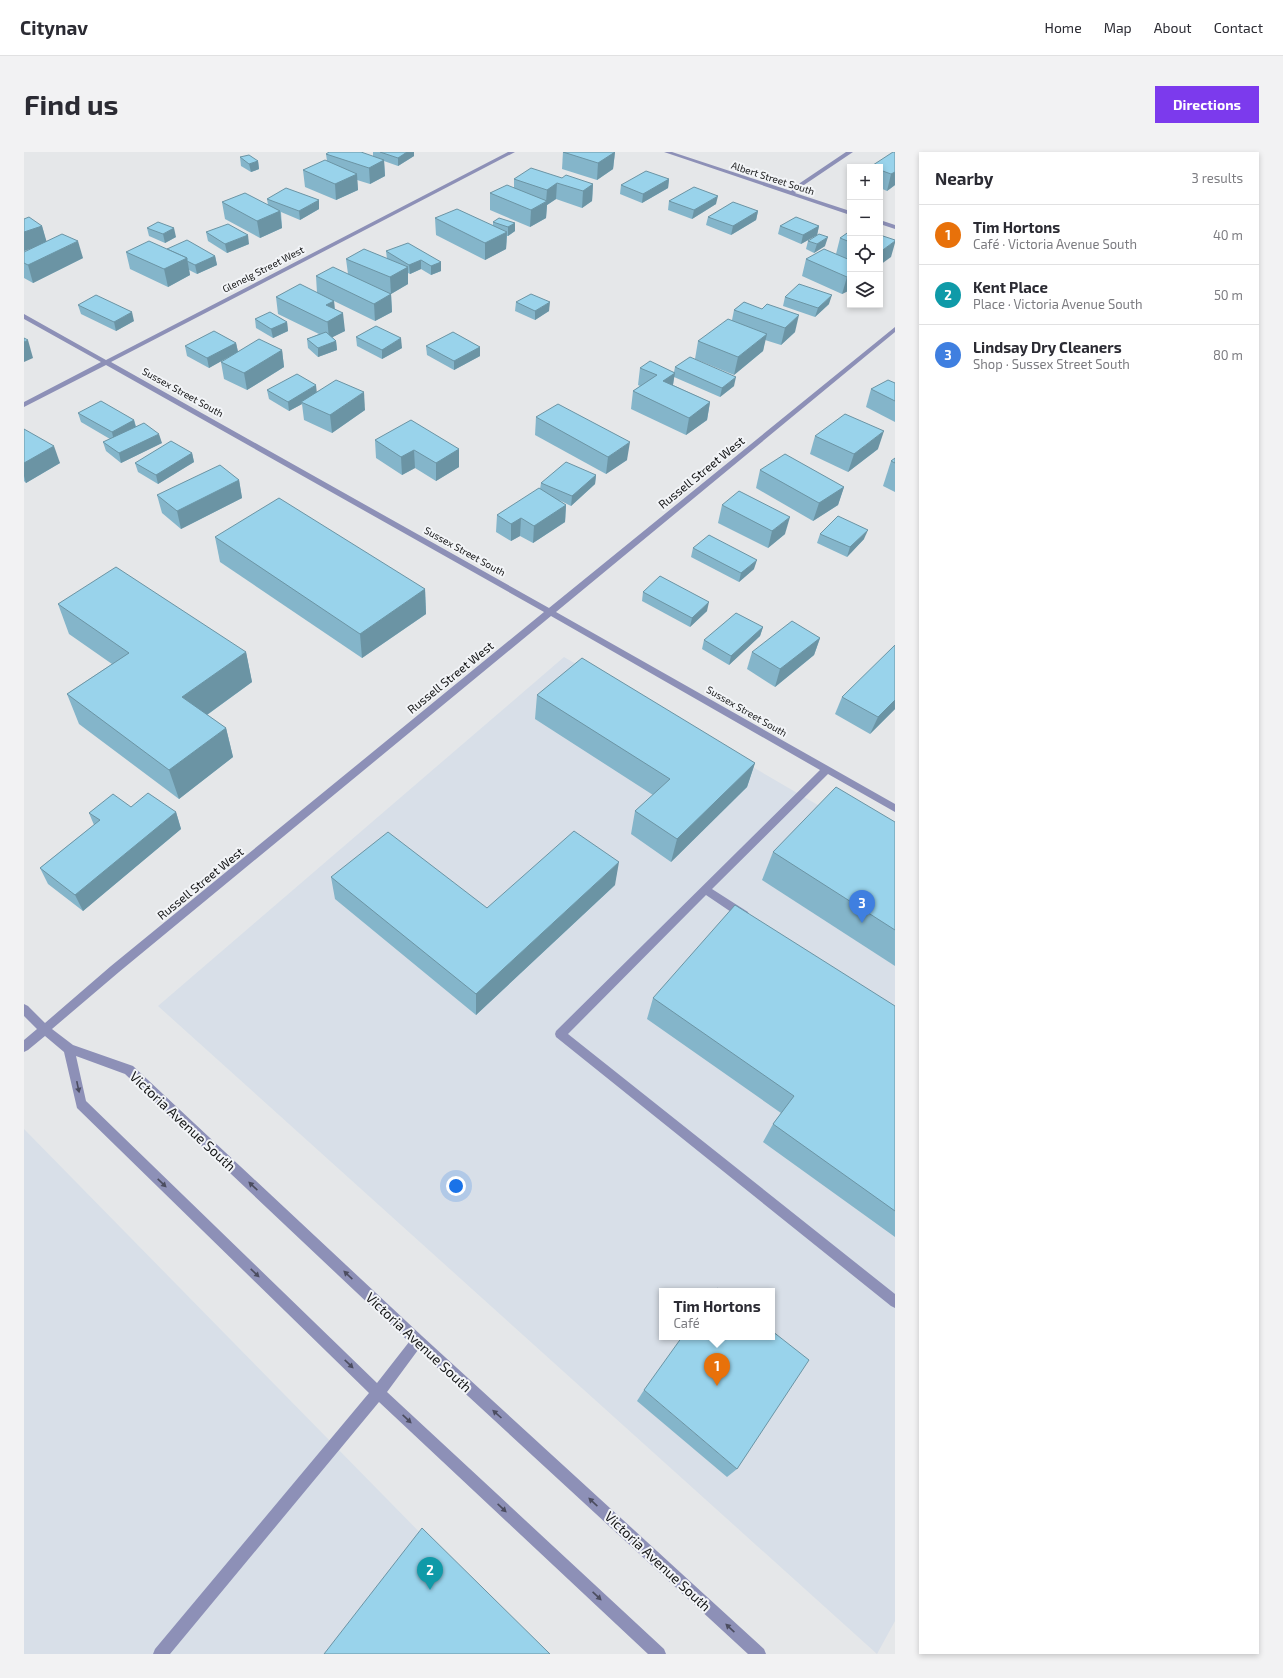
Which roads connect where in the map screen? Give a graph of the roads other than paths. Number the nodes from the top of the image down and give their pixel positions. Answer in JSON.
{"nodes":[{"id":1,"x":512,"y":152,"type":"edge"},
{"id":2,"x":667,"y":152,"type":"edge"},
{"id":3,"x":850,"y":152,"type":"edge"},
{"id":4,"x":791,"y":194,"type":"junction"},
{"id":5,"x":847,"y":212,"type":"edge"},
{"id":6,"x":883,"y":223,"type":"edge"},
{"id":7,"x":895,"y":227,"type":"edge"},
{"id":8,"x":24,"y":316,"type":"edge"},
{"id":9,"x":895,"y":329,"type":"edge"},
{"id":10,"x":108,"y":363,"type":"junction"},
{"id":11,"x":24,"y":405,"type":"edge"},
{"id":12,"x":550,"y":612,"type":"junction"},
{"id":13,"x":827,"y":769,"type":"junction"},
{"id":14,"x":895,"y":808,"type":"edge"},
{"id":15,"x":706,"y":890,"type":"junction"},
{"id":16,"x":752,"y":920,"type":"edge"},
{"id":17,"x":24,"y":1009,"type":"edge"},
{"id":18,"x":45,"y":1030,"type":"junction"},
{"id":19,"x":24,"y":1047,"type":"edge"},
{"id":20,"x":69,"y":1049,"type":"junction"},
{"id":21,"x":895,"y":1302,"type":"edge"},
{"id":22,"x":417,"y":1340,"type":"junction"},
{"id":23,"x":378,"y":1393,"type":"junction"},
{"id":24,"x":160,"y":1654,"type":"edge"},
{"id":25,"x":659,"y":1654,"type":"edge"},
{"id":26,"x":759,"y":1654,"type":"edge"}],
"edges":[{"from":1,"to":10,"type":"street","name":"Glenelg Street West"},
{"from":2,"to":4,"type":"street","name":"Albert Street South"},
{"from":3,"to":4,"type":"street"},
{"from":4,"to":5,"type":"street","name":"Albert Street South"},
{"from":6,"to":7,"type":"street"},
{"from":8,"to":10,"type":"street","name":"Sussex Street South"},
{"from":9,"to":12,"type":"street","name":"Russell Street West"},
{"from":10,"to":11,"type":"street","name":"Glenelg Street West"},
{"from":10,"to":12,"type":"street","name":"Sussex Street South"},
{"from":12,"to":13,"type":"street","name":"Sussex Street South"},
{"from":12,"to":18,"type":"street","name":"Russell Street West"},
{"from":13,"to":14,"type":"street","name":"Sussex Street South"},
{"from":13,"to":15,"type":"street"},
{"from":15,"to":16,"type":"street"},
{"from":15,"to":21,"type":"street"},
{"from":17,"to":18,"type":"street","name":"Victoria Avenue South"},
{"from":18,"to":19,"type":"street","name":"Russell Street West"},
{"from":18,"to":20,"type":"street","name":"Victoria Avenue South"},
{"from":22,"to":20,"type":"street","name":"Victoria Avenue South","one_way":true},
{"from":20,"to":23,"type":"street","one_way":true},
{"from":22,"to":23,"type":"street"},
{"from":26,"to":22,"type":"street","name":"Victoria Avenue South","one_way":true},
{"from":23,"to":24,"type":"street"},
{"from":23,"to":25,"type":"street","one_way":true}]}
